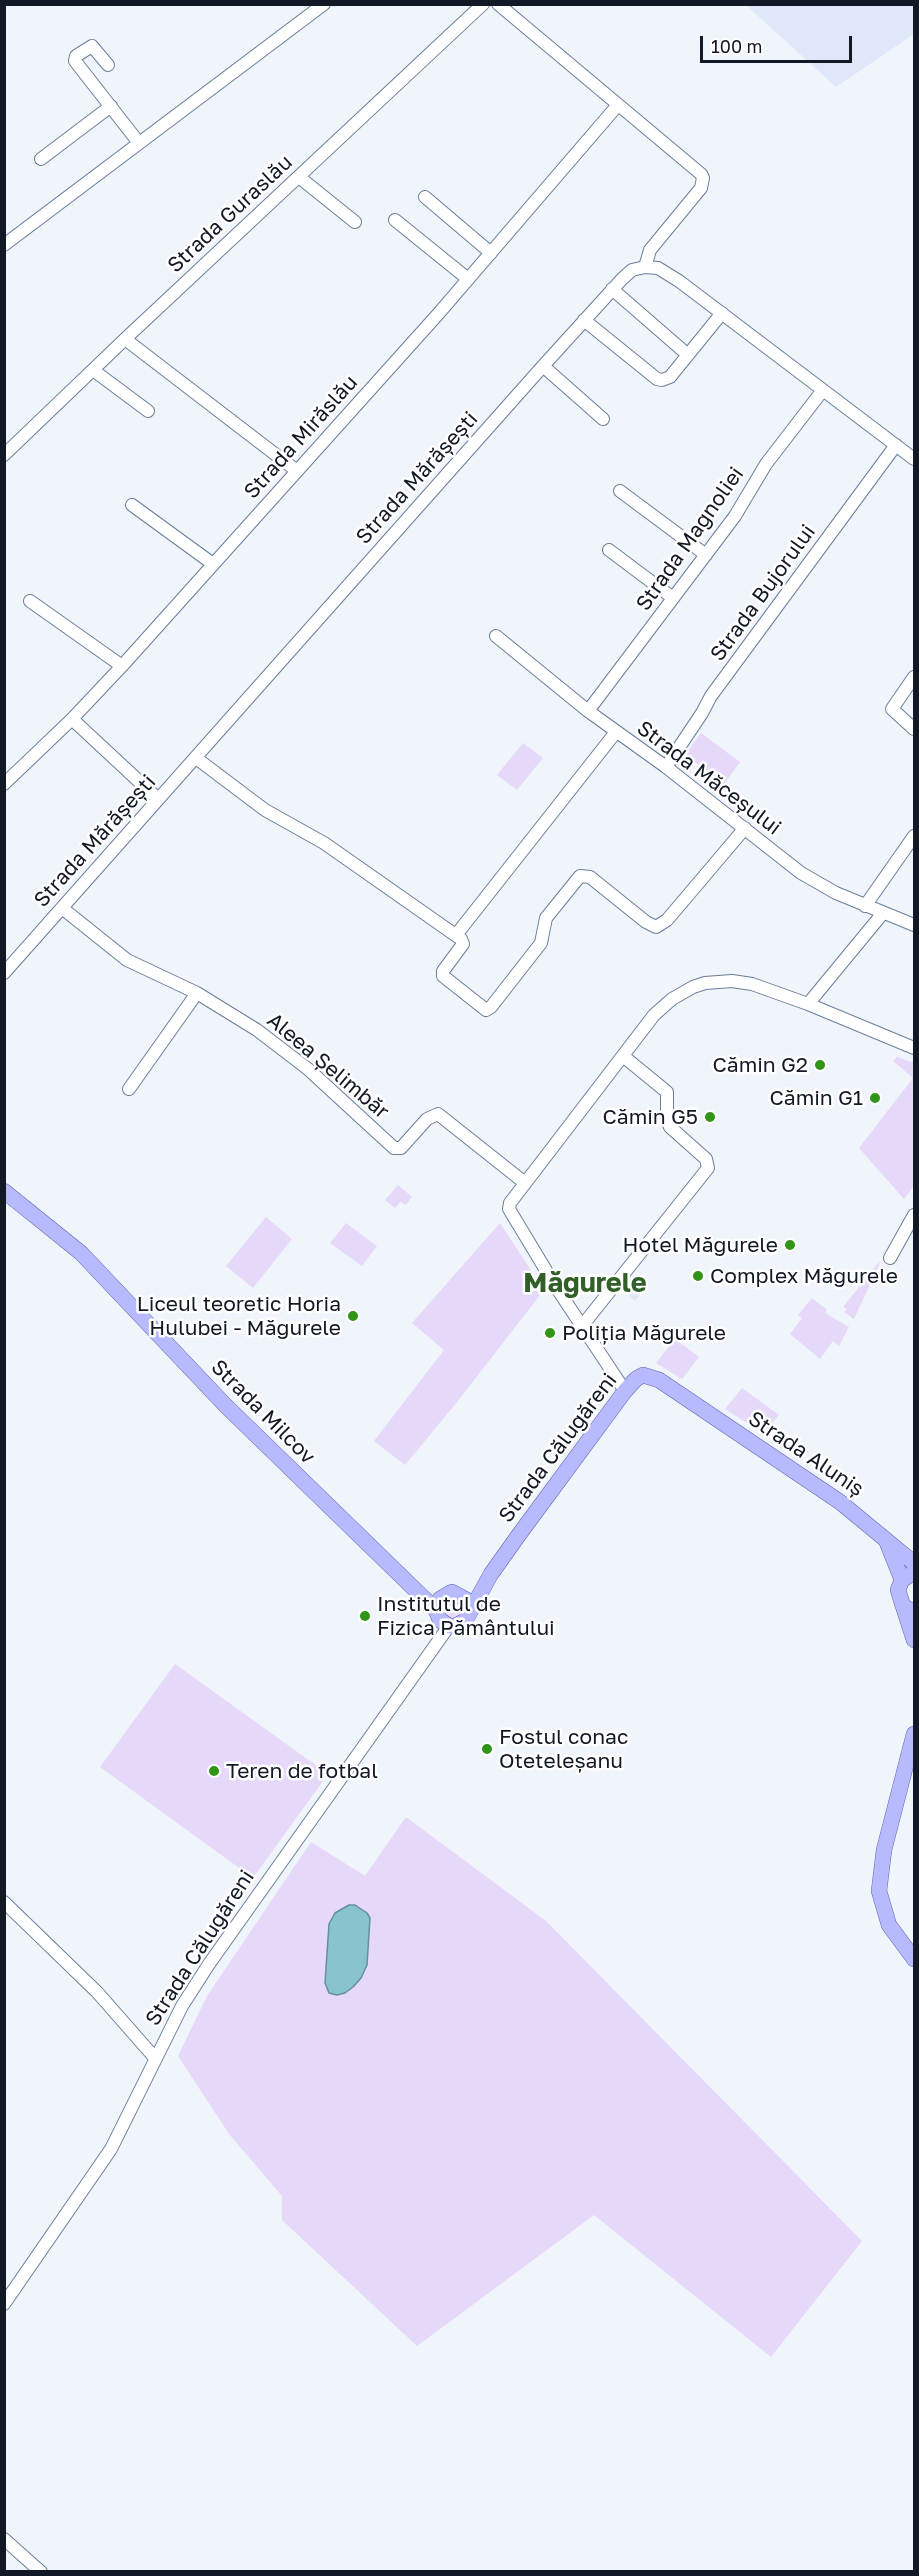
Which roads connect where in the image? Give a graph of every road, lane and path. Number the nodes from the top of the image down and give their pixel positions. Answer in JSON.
{"nodes":[{"id":1,"x":324,"y":4,"type":"edge"},
{"id":2,"x":483,"y":4,"type":"edge"},
{"id":3,"x":498,"y":4,"type":"edge"},
{"id":4,"x":108,"y":65,"type":"dead end"},
{"id":5,"x":111,"y":106,"type":"junction"},
{"id":6,"x":617,"y":106,"type":"junction"},
{"id":7,"x":139,"y":143,"type":"junction"},
{"id":8,"x":41,"y":159,"type":"dead end"},
{"id":9,"x":299,"y":177,"type":"junction"},
{"id":10,"x":425,"y":197,"type":"dead end"},
{"id":11,"x":395,"y":220,"type":"dead end"},
{"id":12,"x":355,"y":222,"type":"dead end"},
{"id":13,"x":4,"y":245,"type":"edge"},
{"id":14,"x":491,"y":253,"type":"junction"},
{"id":15,"x":645,"y":267,"type":"junction"},
{"id":16,"x":468,"y":279,"type":"junction"},
{"id":17,"x":612,"y":289,"type":"junction"},
{"id":18,"x":722,"y":313,"type":"junction"},
{"id":19,"x":584,"y":320,"type":"junction"},
{"id":20,"x":125,"y":339,"type":"junction"},
{"id":21,"x":688,"y":356,"type":"junction"},
{"id":22,"x":543,"y":366,"type":"junction"},
{"id":23,"x":93,"y":370,"type":"junction"},
{"id":24,"x":824,"y":390,"type":"junction"},
{"id":25,"x":148,"y":411,"type":"dead end"},
{"id":26,"x":603,"y":419,"type":"dead end"},
{"id":27,"x":896,"y":445,"type":"junction"},
{"id":28,"x":4,"y":455,"type":"edge"},
{"id":29,"x":915,"y":459,"type":"edge"},
{"id":30,"x":297,"y":471,"type":"junction"},
{"id":31,"x":620,"y":491,"type":"dead end"},
{"id":32,"x":132,"y":505,"type":"dead end"},
{"id":33,"x":609,"y":550,"type":"dead end"},
{"id":34,"x":706,"y":555,"type":"junction"},
{"id":35,"x":213,"y":564,"type":"junction"},
{"id":36,"x":673,"y":598,"type":"junction"},
{"id":37,"x":30,"y":601,"type":"dead end"},
{"id":38,"x":496,"y":636,"type":"dead end"},
{"id":39,"x":122,"y":666,"type":"junction"},
{"id":40,"x":915,"y":677,"type":"edge"},
{"id":41,"x":588,"y":711,"type":"junction"},
{"id":42,"x":72,"y":719,"type":"junction"},
{"id":43,"x":915,"y":729,"type":"edge"},
{"id":44,"x":616,"y":732,"type":"junction"},
{"id":45,"x":196,"y":758,"type":"junction"},
{"id":46,"x":666,"y":767,"type":"junction"},
{"id":47,"x":4,"y":784,"type":"edge"},
{"id":48,"x":158,"y":800,"type":"junction"},
{"id":49,"x":745,"y":828,"type":"junction"},
{"id":50,"x":915,"y":836,"type":"edge"},
{"id":51,"x":865,"y":906,"type":"junction"},
{"id":52,"x":62,"y":908,"type":"junction"},
{"id":53,"x":883,"y":913,"type":"junction"},
{"id":54,"x":915,"y":926,"type":"edge"},
{"id":55,"x":456,"y":935,"type":"junction"},
{"id":56,"x":4,"y":973,"type":"edge"},
{"id":57,"x":197,"y":993,"type":"junction"},
{"id":58,"x":808,"y":1004,"type":"junction"},
{"id":59,"x":915,"y":1048,"type":"edge"},
{"id":60,"x":623,"y":1056,"type":"junction"},
{"id":61,"x":129,"y":1089,"type":"dead end"},
{"id":62,"x":525,"y":1183,"type":"junction"},
{"id":63,"x":4,"y":1191,"type":"edge"},
{"id":64,"x":915,"y":1215,"type":"edge"},
{"id":65,"x":890,"y":1258,"type":"dead end"},
{"id":66,"x":582,"y":1326,"type":"junction"},
{"id":67,"x":625,"y":1391,"type":"junction"},
{"id":68,"x":700,"y":1408,"type":"joint"},
{"id":69,"x":885,"y":1537,"type":"junction"},
{"id":70,"x":915,"y":1563,"type":"edge"},
{"id":71,"x":491,"y":1574,"type":"junction"},
{"id":72,"x":908,"y":1576,"type":"edge"},
{"id":73,"x":445,"y":1600,"type":"junction"},
{"id":74,"x":909,"y":1609,"type":"edge"},
{"id":75,"x":470,"y":1611,"type":"junction"},
{"id":76,"x":449,"y":1626,"type":"junction"},
{"id":77,"x":915,"y":1640,"type":"edge"},
{"id":78,"x":915,"y":1734,"type":"edge"},
{"id":79,"x":4,"y":1902,"type":"edge"},
{"id":80,"x":915,"y":1959,"type":"edge"},
{"id":81,"x":156,"y":2058,"type":"junction"},
{"id":82,"x":4,"y":2304,"type":"edge"},
{"id":83,"x":4,"y":2539,"type":"edge"},
{"id":84,"x":41,"y":2571,"type":"edge"}],
"edges":[{"from":1,"to":7,"type":"street"},
{"from":2,"to":9,"type":"street","name":"Strada Guraslău"},
{"from":3,"to":6,"type":"street"},
{"from":4,"to":5,"type":"street"},
{"from":5,"to":7,"type":"street"},
{"from":5,"to":8,"type":"street"},
{"from":6,"to":14,"type":"street","name":"Strada Mirăslău"},
{"from":6,"to":15,"type":"street"},
{"from":7,"to":13,"type":"street"},
{"from":9,"to":12,"type":"street"},
{"from":9,"to":20,"type":"street","name":"Strada Guraslău"},
{"from":10,"to":14,"type":"street"},
{"from":11,"to":16,"type":"street"},
{"from":14,"to":16,"type":"street","name":"Strada Mirăslău"},
{"from":15,"to":17,"type":"street","name":"Strada Mărășești"},
{"from":15,"to":18,"type":"street"},
{"from":16,"to":30,"type":"street","name":"Strada Mirăslău"},
{"from":17,"to":19,"type":"street","name":"Strada Mărășești"},
{"from":17,"to":21,"type":"street"},
{"from":18,"to":21,"type":"street"},
{"from":18,"to":24,"type":"street"},
{"from":19,"to":21,"type":"street"},
{"from":19,"to":22,"type":"street","name":"Strada Mărășești"},
{"from":20,"to":23,"type":"street","name":"Strada Guraslău"},
{"from":20,"to":30,"type":"street"},
{"from":22,"to":26,"type":"street"},
{"from":22,"to":45,"type":"street","name":"Strada Mărășești"},
{"from":23,"to":25,"type":"street"},
{"from":23,"to":28,"type":"street","name":"Strada Guraslău"},
{"from":24,"to":27,"type":"street"},
{"from":24,"to":34,"type":"street","name":"Strada Magnoliei"},
{"from":27,"to":29,"type":"street"},
{"from":27,"to":46,"type":"street","name":"Strada Bujorului"},
{"from":30,"to":35,"type":"street","name":"Strada Mirăslău"},
{"from":31,"to":34,"type":"street"},
{"from":32,"to":35,"type":"street"},
{"from":33,"to":36,"type":"street"},
{"from":34,"to":36,"type":"street","name":"Strada Magnoliei"},
{"from":35,"to":39,"type":"street","name":"Strada Mirăslău"},
{"from":36,"to":41,"type":"street","name":"Strada Magnoliei"},
{"from":37,"to":39,"type":"street"},
{"from":38,"to":41,"type":"street","name":"Strada Măceșului"},
{"from":39,"to":42,"type":"street","name":"Strada Mirăslău"},
{"from":40,"to":43,"type":"street"},
{"from":41,"to":44,"type":"street","name":"Strada Măceșului"},
{"from":42,"to":47,"type":"street","name":"Strada Mirăslău"},
{"from":42,"to":48,"type":"street"},
{"from":44,"to":46,"type":"street","name":"Strada Măceșului"},
{"from":44,"to":55,"type":"street"},
{"from":45,"to":48,"type":"street","name":"Strada Mărășești"},
{"from":45,"to":55,"type":"street"},
{"from":46,"to":49,"type":"street","name":"Strada Măceșului"},
{"from":48,"to":52,"type":"street","name":"Strada Mărășești"},
{"from":49,"to":51,"type":"street","name":"Strada Măceșului"},
{"from":49,"to":55,"type":"street"},
{"from":50,"to":51,"type":"street"},
{"from":51,"to":53,"type":"street","name":"Strada Măceșului"},
{"from":52,"to":56,"type":"street","name":"Strada Mărășești"},
{"from":52,"to":57,"type":"street","name":"Aleea Șelimbăr"},
{"from":53,"to":54,"type":"street","name":"Strada Măceșului"},
{"from":53,"to":58,"type":"street"},
{"from":57,"to":61,"type":"street"},
{"from":57,"to":62,"type":"street","name":"Aleea Șelimbăr"},
{"from":58,"to":59,"type":"street"},
{"from":58,"to":60,"type":"street"},
{"from":60,"to":62,"type":"street"},
{"from":60,"to":66,"type":"street"},
{"from":62,"to":66,"type":"street"},
{"from":63,"to":73,"type":"main road","name":"Strada Milcov"},
{"from":64,"to":65,"type":"street"},
{"from":66,"to":67,"type":"street"},
{"from":67,"to":68,"type":"main road","name":"Strada Călugăreni"},
{"from":67,"to":71,"type":"main road","name":"Strada Călugăreni"},
{"from":68,"to":69,"type":"main road","name":"Strada Aluniș"},
{"from":69,"to":70,"type":"main road","name":"Strada Aluniș"},
{"from":69,"to":72,"type":"main road"},
{"from":71,"to":73,"type":"main road","name":"Strada Călugăreni"},
{"from":71,"to":75,"type":"main road","name":"Strada Călugăreni"},
{"from":72,"to":74,"type":"main road"},
{"from":73,"to":75,"type":"main road"},
{"from":73,"to":76,"type":"main road"},
{"from":74,"to":77,"type":"main road"},
{"from":75,"to":76,"type":"main road"},
{"from":76,"to":81,"type":"street","name":"Strada Călugăreni"},
{"from":78,"to":80,"type":"main road"},
{"from":79,"to":81,"type":"street"},
{"from":81,"to":82,"type":"street","name":"Strada Călugăreni"},
{"from":83,"to":84,"type":"street"}]}
